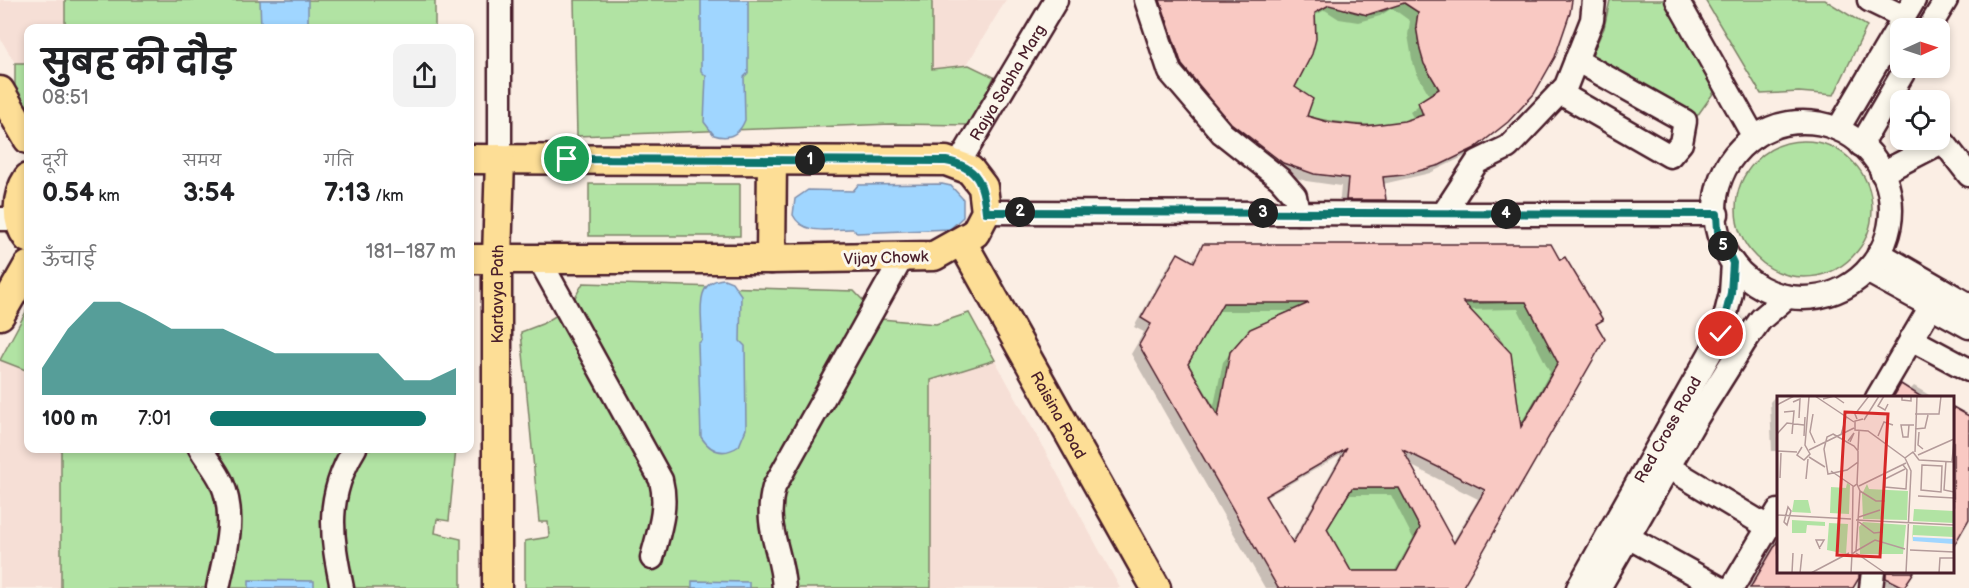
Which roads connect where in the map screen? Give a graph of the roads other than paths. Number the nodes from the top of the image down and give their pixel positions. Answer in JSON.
{"nodes":[{"id":1,"x":500,"y":0,"type":"edge"},
{"id":2,"x":1056,"y":0,"type":"edge"},
{"id":3,"x":1146,"y":0,"type":"edge"},
{"id":4,"x":1594,"y":0,"type":"edge"},
{"id":5,"x":1677,"y":0,"type":"edge"},
{"id":6,"x":1946,"y":0,"type":"edge"},
{"id":7,"x":1877,"y":1,"type":"edge"},
{"id":8,"x":1909,"y":8,"type":"edge"},
{"id":9,"x":1935,"y":18,"type":"edge"},
{"id":10,"x":1576,"y":60,"type":"junction"},
{"id":11,"x":1900,"y":78,"type":"edge"},
{"id":12,"x":0,"y":91,"type":"edge"},
{"id":13,"x":1560,"y":93,"type":"junction"},
{"id":14,"x":1838,"y":129,"type":"junction"},
{"id":15,"x":24,"y":132,"type":"edge"},
{"id":16,"x":1754,"y":137,"type":"junction"},
{"id":17,"x":1861,"y":145,"type":"junction"},
{"id":18,"x":474,"y":159,"type":"edge"},
{"id":19,"x":500,"y":159,"type":"junction"},
{"id":20,"x":772,"y":160,"type":"junction"},
{"id":21,"x":959,"y":164,"type":"junction"},
{"id":22,"x":1882,"y":172,"type":"junction"},
{"id":23,"x":1969,"y":176,"type":"edge"},
{"id":24,"x":986,"y":212,"type":"junction"},
{"id":25,"x":1298,"y":213,"type":"junction"},
{"id":26,"x":1443,"y":214,"type":"junction"},
{"id":27,"x":1717,"y":214,"type":"junction"},
{"id":28,"x":962,"y":242,"type":"junction"},
{"id":29,"x":902,"y":258,"type":"junction"},
{"id":30,"x":539,"y":259,"type":"junction"},
{"id":31,"x":771,"y":259,"type":"junction"},
{"id":32,"x":478,"y":262,"type":"edge"},
{"id":33,"x":1873,"y":262,"type":"junction"},
{"id":34,"x":1733,"y":263,"type":"junction"},
{"id":35,"x":24,"y":273,"type":"edge"},
{"id":36,"x":1787,"y":297,"type":"junction"},
{"id":37,"x":1936,"y":298,"type":"junction"},
{"id":38,"x":1969,"y":305,"type":"edge"},
{"id":39,"x":0,"y":315,"type":"edge"},
{"id":40,"x":1969,"y":327,"type":"edge"},
{"id":41,"x":1911,"y":339,"type":"junction"},
{"id":42,"x":1969,"y":370,"type":"edge"},
{"id":43,"x":1878,"y":396,"type":"edge"},
{"id":44,"x":203,"y":453,"type":"edge"},
{"id":45,"x":352,"y":453,"type":"edge"},
{"id":46,"x":1668,"y":467,"type":"junction"},
{"id":47,"x":1773,"y":519,"type":"edge"},
{"id":48,"x":1628,"y":537,"type":"junction"},
{"id":49,"x":652,"y":558,"type":"dead end"},
{"id":50,"x":1872,"y":573,"type":"edge"},
{"id":51,"x":218,"y":588,"type":"edge"},
{"id":52,"x":342,"y":588,"type":"edge"},
{"id":53,"x":496,"y":588,"type":"edge"},
{"id":54,"x":784,"y":588,"type":"edge"},
{"id":55,"x":1156,"y":588,"type":"edge"},
{"id":56,"x":1578,"y":588,"type":"edge"},
{"id":57,"x":1599,"y":588,"type":"edge"},
{"id":58,"x":1720,"y":588,"type":"edge"},
{"id":59,"x":1731,"y":588,"type":"edge"},
{"id":60,"x":1871,"y":588,"type":"edge"}],
"edges":[{"from":1,"to":19,"type":"street","name":"Kartavya Path"},
{"from":2,"to":21,"type":"street","name":"Rajya Sabha Marg"},
{"from":3,"to":25,"type":"street"},
{"from":4,"to":10,"type":"street"},
{"from":5,"to":16,"type":"street"},
{"from":6,"to":9,"type":"street"},
{"from":7,"to":8,"type":"street"},
{"from":8,"to":14,"type":"street"},
{"from":10,"to":13,"type":"street"},
{"from":10,"to":13,"type":"street"},
{"from":11,"to":17,"type":"street"},
{"from":12,"to":15,"type":"main road"},
{"from":13,"to":26,"type":"street"},
{"from":14,"to":16,"type":"street"},
{"from":14,"to":17,"type":"street"},
{"from":16,"to":27,"type":"street"},
{"from":17,"to":22,"type":"street"},
{"from":18,"to":19,"type":"main road"},
{"from":19,"to":20,"type":"main road"},
{"from":19,"to":32,"type":"main road","name":"Kartavya Path"},
{"from":20,"to":21,"type":"main road"},
{"from":20,"to":31,"type":"main road"},
{"from":21,"to":24,"type":"main road"},
{"from":22,"to":23,"type":"street"},
{"from":22,"to":33,"type":"street"},
{"from":24,"to":25,"type":"street"},
{"from":24,"to":28,"type":"main road","name":"Vijay Chowk"},
{"from":25,"to":26,"type":"street"},
{"from":26,"to":27,"type":"street"},
{"from":27,"to":34,"type":"street"},
{"from":28,"to":29,"type":"main road","name":"Vijay Chowk"},
{"from":28,"to":55,"type":"main road","name":"Raisina Road"},
{"from":29,"to":31,"type":"main road","name":"Vijay Chowk"},
{"from":29,"to":54,"type":"street"},
{"from":30,"to":31,"type":"main road","name":"Vijay Chowk"},
{"from":30,"to":32,"type":"main road","name":"Vijay Chowk"},
{"from":30,"to":49,"type":"street"},
{"from":32,"to":53,"type":"main road","name":"Kartavya Path"},
{"from":33,"to":36,"type":"street"},
{"from":33,"to":37,"type":"street"},
{"from":34,"to":36,"type":"street"},
{"from":34,"to":56,"type":"street","name":"Red Cross Road"},
{"from":35,"to":39,"type":"main road"},
{"from":36,"to":46,"type":"street","name":"Red Cross Road"},
{"from":37,"to":38,"type":"street"},
{"from":37,"to":40,"type":"street"},
{"from":37,"to":41,"type":"street"},
{"from":41,"to":42,"type":"street"},
{"from":41,"to":43,"type":"street"},
{"from":44,"to":51,"type":"street"},
{"from":45,"to":52,"type":"street"},
{"from":46,"to":47,"type":"street"},
{"from":46,"to":48,"type":"street","name":"Red Cross Road"},
{"from":47,"to":59,"type":"street"},
{"from":48,"to":57,"type":"street","name":"Red Cross Road"},
{"from":48,"to":58,"type":"street"},
{"from":50,"to":60,"type":"street"}]}
